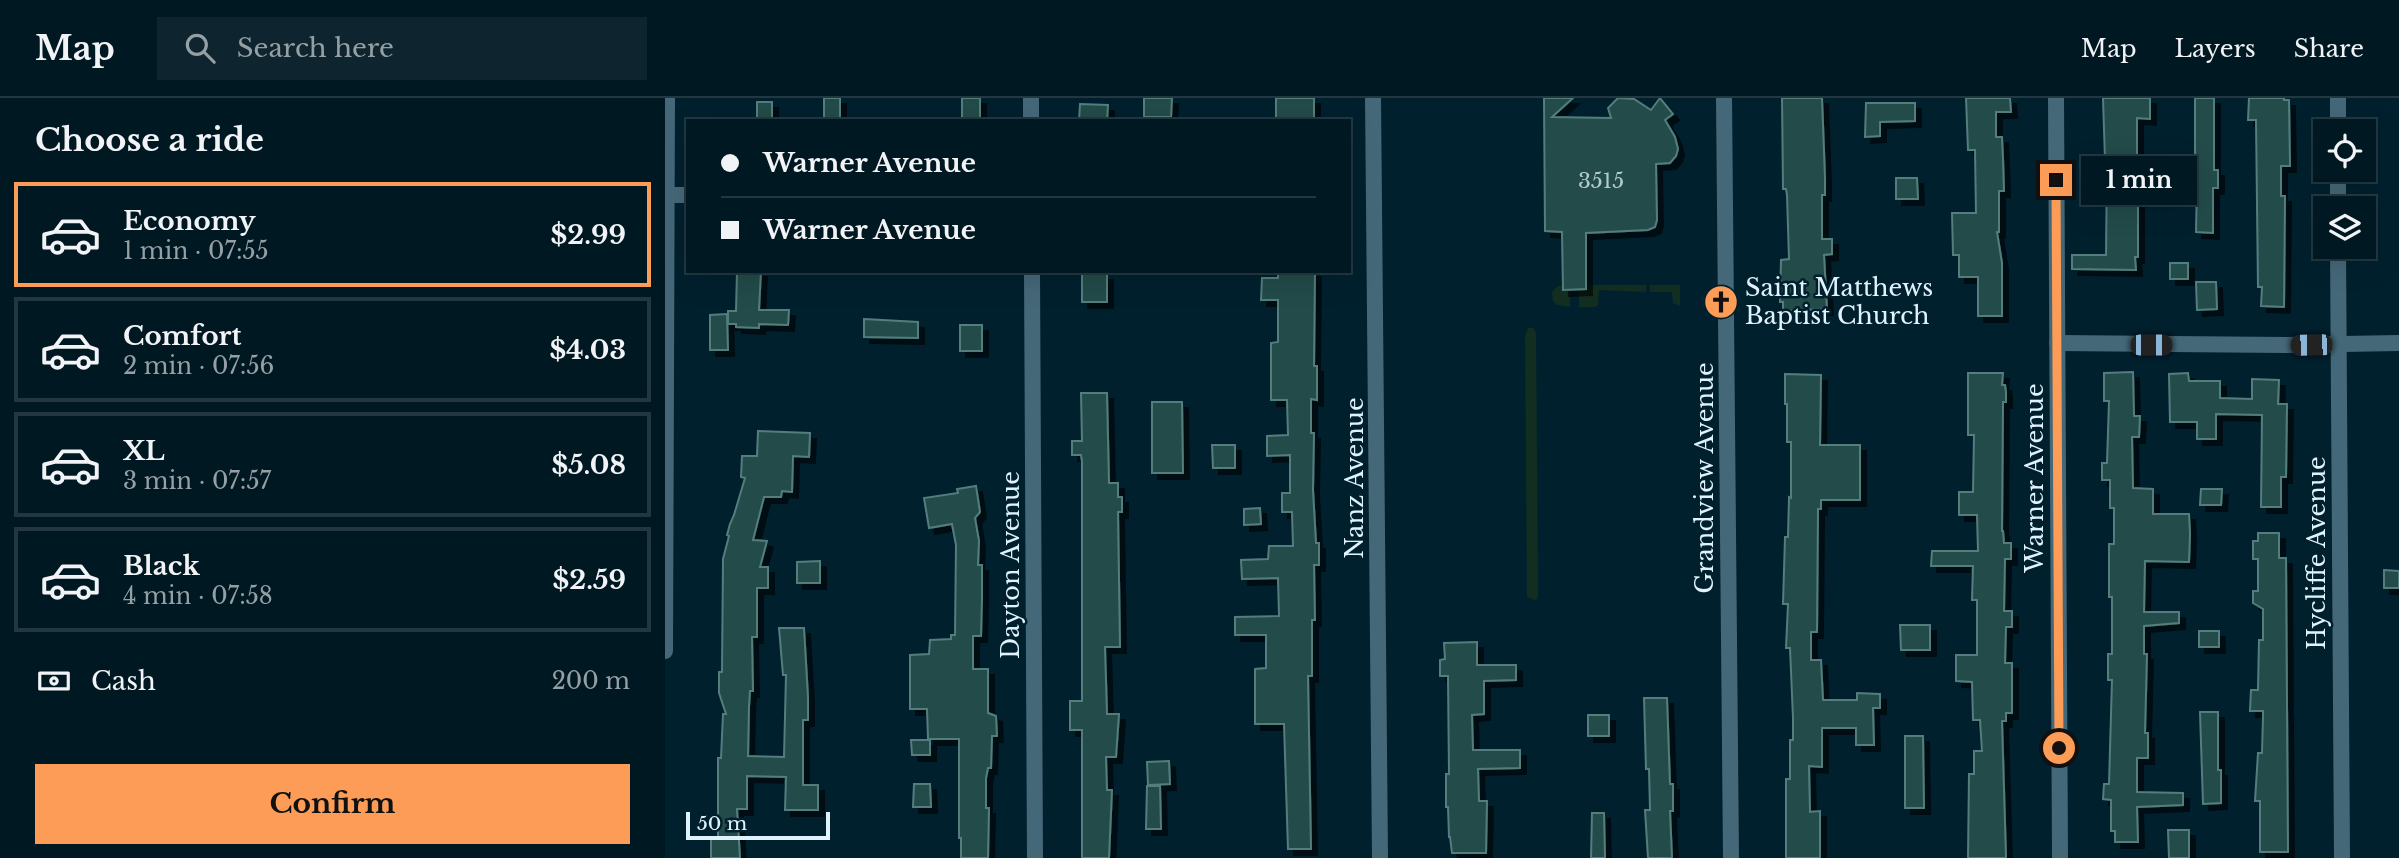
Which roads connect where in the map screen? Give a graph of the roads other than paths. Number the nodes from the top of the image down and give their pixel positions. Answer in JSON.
{"nodes":[{"id":1,"x":667,"y":98,"type":"edge"},
{"id":2,"x":1031,"y":98,"type":"edge"},
{"id":3,"x":1373,"y":98,"type":"edge"},
{"id":4,"x":1724,"y":98,"type":"edge"},
{"id":5,"x":2056,"y":98,"type":"edge"},
{"id":6,"x":2338,"y":98,"type":"edge"},
{"id":7,"x":1031,"y":119,"type":"edge"},
{"id":8,"x":2338,"y":119,"type":"edge"},
{"id":9,"x":666,"y":195,"type":"edge"},
{"id":10,"x":686,"y":195,"type":"edge"},
{"id":11,"x":2338,"y":259,"type":"edge"},
{"id":12,"x":1032,"y":273,"type":"edge"},
{"id":13,"x":2057,"y":343,"type":"junction"},
{"id":14,"x":2399,"y":343,"type":"edge"},
{"id":15,"x":2337,"y":344,"type":"junction"},
{"id":16,"x":665,"y":505,"type":"edge"},
{"id":17,"x":665,"y":651,"type":"edge"},
{"id":18,"x":1035,"y":858,"type":"edge"},
{"id":19,"x":1380,"y":858,"type":"edge"},
{"id":20,"x":1731,"y":858,"type":"edge"},
{"id":21,"x":2060,"y":858,"type":"edge"},
{"id":22,"x":2342,"y":858,"type":"edge"}],
"edges":[{"from":1,"to":9,"type":"street"},
{"from":2,"to":7,"type":"street"},
{"from":3,"to":19,"type":"street","name":"Nanz Avenue"},
{"from":4,"to":20,"type":"street","name":"Grandview Avenue"},
{"from":5,"to":13,"type":"street","name":"Warner Avenue"},
{"from":6,"to":8,"type":"street"},
{"from":9,"to":10,"type":"street"},
{"from":9,"to":16,"type":"street"},
{"from":11,"to":15,"type":"street","name":"Hycliffe Avenue"},
{"from":12,"to":18,"type":"street","name":"Dayton Avenue"},
{"from":13,"to":15,"type":"street"},
{"from":13,"to":21,"type":"street","name":"Warner Avenue"},
{"from":14,"to":15,"type":"street"},
{"from":15,"to":22,"type":"street","name":"Hycliffe Avenue"},
{"from":16,"to":17,"type":"street"}]}
